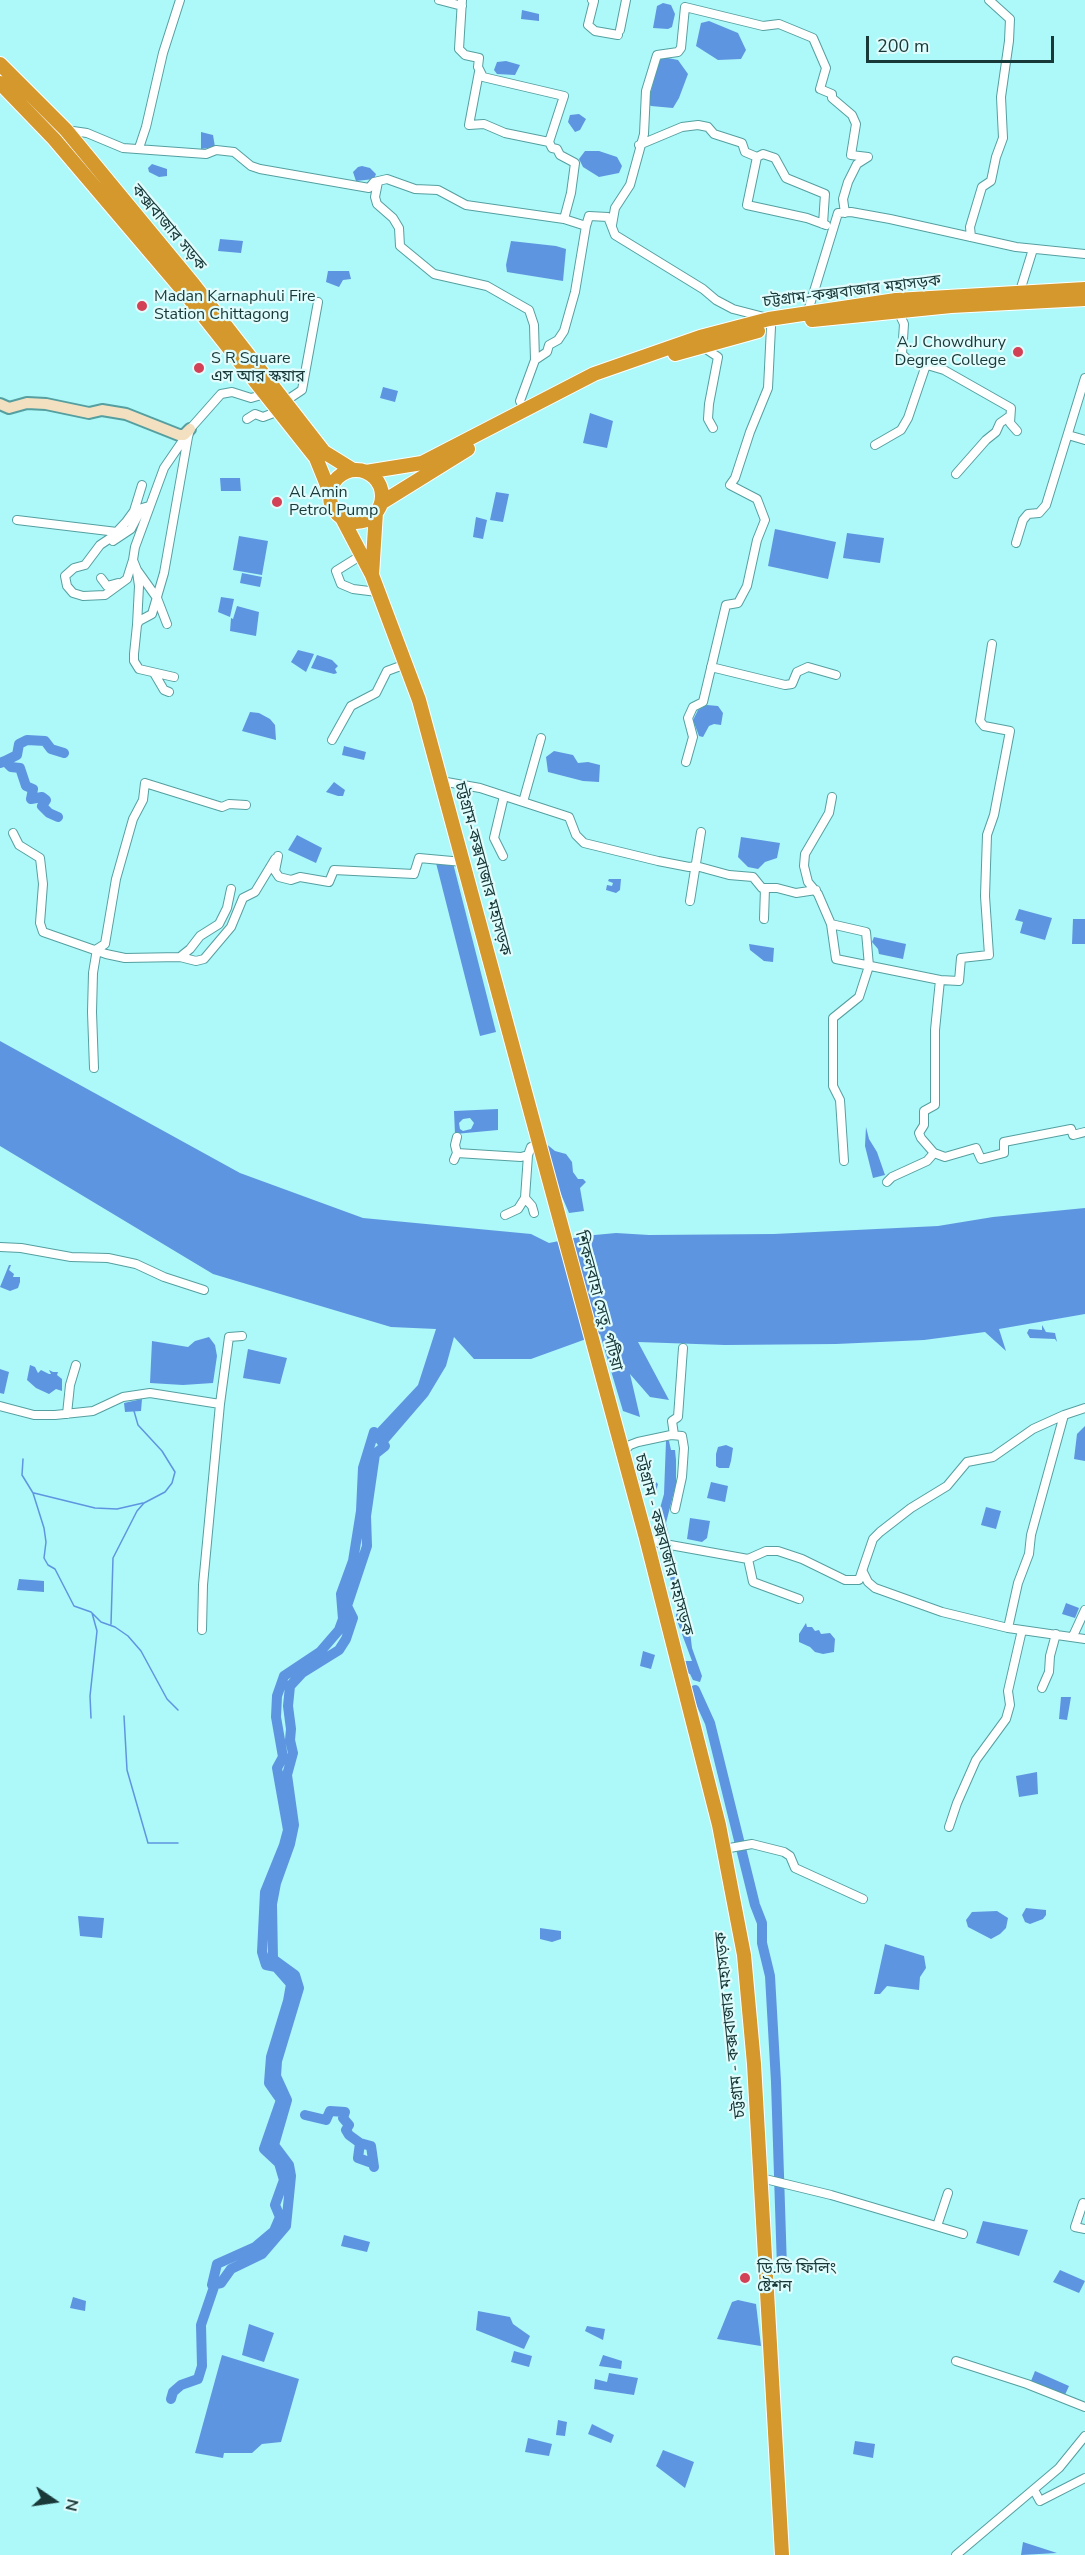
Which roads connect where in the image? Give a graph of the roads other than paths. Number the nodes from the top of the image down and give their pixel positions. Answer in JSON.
{"nodes":[{"id":1,"x":180,"y":0,"type":"edge"},
{"id":2,"x":439,"y":0,"type":"edge"},
{"id":3,"x":592,"y":0,"type":"edge"},
{"id":4,"x":626,"y":0,"type":"edge"},
{"id":5,"x":989,"y":0,"type":"edge"},
{"id":6,"x":462,"y":3,"type":"edge"},
{"id":7,"x":0,"y":64,"type":"edge"},
{"id":8,"x":479,"y":72,"type":"junction"},
{"id":9,"x":0,"y":83,"type":"edge"},
{"id":10,"x":66,"y":130,"type":"junction"},
{"id":11,"x":549,"y":142,"type":"junction"},
{"id":12,"x":639,"y":146,"type":"junction"},
{"id":13,"x":139,"y":148,"type":"junction"},
{"id":14,"x":757,"y":157,"type":"junction"},
{"id":15,"x":378,"y":182,"type":"junction"},
{"id":16,"x":845,"y":213,"type":"junction"},
{"id":17,"x":564,"y":219,"type":"junction"},
{"id":18,"x":823,"y":225,"type":"junction"},
{"id":19,"x":586,"y":226,"type":"junction"},
{"id":20,"x":833,"y":228,"type":"junction"},
{"id":21,"x":615,"y":236,"type":"junction"},
{"id":22,"x":971,"y":237,"type":"junction"},
{"id":23,"x":1033,"y":249,"type":"junction"},
{"id":24,"x":1085,"y":254,"type":"edge"},
{"id":25,"x":1085,"y":289,"type":"edge"},
{"id":26,"x":1020,"y":291,"type":"junction"},
{"id":27,"x":1085,"y":299,"type":"edge"},
{"id":28,"x":318,"y":302,"type":"dead end"},
{"id":29,"x":808,"y":311,"type":"junction"},
{"id":30,"x":898,"y":311,"type":"junction"},
{"id":31,"x":770,"y":323,"type":"junction"},
{"id":32,"x":703,"y":347,"type":"junction"},
{"id":33,"x":535,"y":360,"type":"junction"},
{"id":34,"x":927,"y":365,"type":"junction"},
{"id":35,"x":1085,"y":378,"type":"edge"},
{"id":36,"x":218,"y":384,"type":"dead end"},
{"id":37,"x":221,"y":394,"type":"junction"},
{"id":38,"x":265,"y":394,"type":"junction"},
{"id":39,"x":0,"y":404,"type":"edge"},
{"id":40,"x":282,"y":407,"type":"junction"},
{"id":41,"x":524,"y":409,"type":"junction"},
{"id":42,"x":1010,"y":416,"type":"junction"},
{"id":43,"x":247,"y":419,"type":"dead end"},
{"id":44,"x":713,"y":428,"type":"dead end"},
{"id":45,"x":190,"y":429,"type":"junction"},
{"id":46,"x":1017,"y":432,"type":"dead end"},
{"id":47,"x":1068,"y":435,"type":"junction"},
{"id":48,"x":1085,"y":440,"type":"edge"},
{"id":49,"x":875,"y":445,"type":"dead end"},
{"id":50,"x":360,"y":471,"type":"junction"},
{"id":51,"x":956,"y":474,"type":"dead end"},
{"id":52,"x":142,"y":485,"type":"dead end"},
{"id":53,"x":331,"y":495,"type":"junction"},
{"id":54,"x":149,"y":506,"type":"junction"},
{"id":55,"x":379,"y":508,"type":"junction"},
{"id":56,"x":342,"y":518,"type":"junction"},
{"id":57,"x":17,"y":520,"type":"dead end"},
{"id":58,"x":117,"y":531,"type":"junction"},
{"id":59,"x":1016,"y":543,"type":"dead end"},
{"id":60,"x":360,"y":556,"type":"junction"},
{"id":61,"x":134,"y":560,"type":"junction"},
{"id":62,"x":88,"y":561,"type":"junction"},
{"id":63,"x":137,"y":570,"type":"junction"},
{"id":64,"x":372,"y":575,"type":"junction"},
{"id":65,"x":101,"y":578,"type":"dead end"},
{"id":66,"x":126,"y":581,"type":"junction"},
{"id":67,"x":377,"y":592,"type":"junction"},
{"id":68,"x":157,"y":598,"type":"junction"},
{"id":69,"x":166,"y":624,"type":"dead end"},
{"id":70,"x":137,"y":625,"type":"junction"},
{"id":71,"x":992,"y":644,"type":"dead end"},
{"id":72,"x":406,"y":664,"type":"junction"},
{"id":73,"x":711,"y":667,"type":"junction"},
{"id":74,"x":154,"y":673,"type":"junction"},
{"id":75,"x":836,"y":675,"type":"dead end"},
{"id":76,"x":174,"y":677,"type":"dead end"},
{"id":77,"x":169,"y":692,"type":"dead end"},
{"id":78,"x":541,"y":738,"type":"dead end"},
{"id":79,"x":332,"y":740,"type":"dead end"},
{"id":80,"x":686,"y":762,"type":"dead end"},
{"id":81,"x":441,"y":781,"type":"junction"},
{"id":82,"x":504,"y":796,"type":"junction"},
{"id":83,"x":831,"y":797,"type":"dead end"},
{"id":84,"x":523,"y":802,"type":"junction"},
{"id":85,"x":246,"y":805,"type":"dead end"},
{"id":86,"x":13,"y":832,"type":"dead end"},
{"id":87,"x":701,"y":832,"type":"dead end"},
{"id":88,"x":503,"y":856,"type":"dead end"},
{"id":89,"x":463,"y":862,"type":"junction"},
{"id":90,"x":696,"y":866,"type":"junction"},
{"id":91,"x":765,"y":888,"type":"junction"},
{"id":92,"x":231,"y":889,"type":"dead end"},
{"id":93,"x":816,"y":890,"type":"junction"},
{"id":94,"x":690,"y":901,"type":"dead end"},
{"id":95,"x":764,"y":919,"type":"dead end"},
{"id":96,"x":831,"y":924,"type":"junction"},
{"id":97,"x":96,"y":951,"type":"junction"},
{"id":98,"x":180,"y":957,"type":"junction"},
{"id":99,"x":869,"y":966,"type":"junction"},
{"id":100,"x":940,"y":980,"type":"junction"},
{"id":101,"x":94,"y":1068,"type":"dead end"},
{"id":102,"x":1085,"y":1132,"type":"edge"},
{"id":103,"x":457,"y":1137,"type":"dead end"},
{"id":104,"x":539,"y":1143,"type":"junction"},
{"id":105,"x":934,"y":1153,"type":"junction"},
{"id":106,"x":528,"y":1155,"type":"junction"},
{"id":107,"x":844,"y":1161,"type":"dead end"},
{"id":108,"x":548,"y":1176,"type":"joint"},
{"id":109,"x":887,"y":1182,"type":"dead end"},
{"id":110,"x":525,"y":1198,"type":"junction"},
{"id":111,"x":534,"y":1213,"type":"dead end"},
{"id":112,"x":505,"y":1215,"type":"dead end"},
{"id":113,"x":0,"y":1247,"type":"edge"},
{"id":114,"x":204,"y":1290,"type":"dead end"},
{"id":115,"x":242,"y":1336,"type":"dead end"},
{"id":116,"x":683,"y":1348,"type":"dead end"},
{"id":117,"x":76,"y":1365,"type":"dead end"},
{"id":118,"x":220,"y":1404,"type":"junction"},
{"id":119,"x":0,"y":1406,"type":"edge"},
{"id":120,"x":1085,"y":1408,"type":"edge"},
{"id":121,"x":67,"y":1414,"type":"junction"},
{"id":122,"x":1064,"y":1415,"type":"junction"},
{"id":123,"x":617,"y":1435,"type":"joint"},
{"id":124,"x":674,"y":1435,"type":"junction"},
{"id":125,"x":622,"y":1453,"type":"junction"},
{"id":126,"x":675,"y":1509,"type":"dead end"},
{"id":127,"x":646,"y":1538,"type":"junction"},
{"id":128,"x":748,"y":1559,"type":"junction"},
{"id":129,"x":863,"y":1572,"type":"junction"},
{"id":130,"x":799,"y":1599,"type":"dead end"},
{"id":131,"x":1085,"y":1610,"type":"edge"},
{"id":132,"x":1008,"y":1628,"type":"junction"},
{"id":133,"x":201,"y":1630,"type":"dead end"},
{"id":134,"x":1022,"y":1630,"type":"junction"},
{"id":135,"x":1056,"y":1634,"type":"junction"},
{"id":136,"x":1072,"y":1636,"type":"junction"},
{"id":137,"x":1085,"y":1639,"type":"edge"},
{"id":138,"x":1042,"y":1688,"type":"dead end"},
{"id":139,"x":949,"y":1827,"type":"dead end"},
{"id":140,"x":729,"y":1848,"type":"junction"},
{"id":141,"x":863,"y":1899,"type":"dead end"},
{"id":142,"x":761,"y":2178,"type":"junction"},
{"id":143,"x":948,"y":2193,"type":"dead end"},
{"id":144,"x":1083,"y":2203,"type":"dead end"},
{"id":145,"x":937,"y":2226,"type":"junction"},
{"id":146,"x":1085,"y":2229,"type":"edge"},
{"id":147,"x":963,"y":2234,"type":"dead end"},
{"id":148,"x":956,"y":2361,"type":"dead end"},
{"id":149,"x":1085,"y":2407,"type":"edge"},
{"id":150,"x":1085,"y":2436,"type":"edge"},
{"id":151,"x":1085,"y":2478,"type":"edge"},
{"id":152,"x":1034,"y":2490,"type":"junction"},
{"id":153,"x":782,"y":2555,"type":"edge"},
{"id":154,"x":956,"y":2555,"type":"edge"}],
"edges":[{"from":1,"to":13,"type":"street"},
{"from":2,"to":6,"type":"street"},
{"from":3,"to":4,"type":"street"},
{"from":5,"to":22,"type":"street"},
{"from":6,"to":8,"type":"street"},
{"from":7,"to":10,"type":"highway","name":"কক্সবাজার সড়ক"},
{"from":8,"to":11,"type":"street"},
{"from":8,"to":11,"type":"street"},
{"from":9,"to":38,"type":"highway","name":"কক্সবাজার সড়ক"},
{"from":10,"to":13,"type":"street"},
{"from":10,"to":40,"type":"highway","name":"কক্সবাজার সড়ক"},
{"from":11,"to":17,"type":"street"},
{"from":12,"to":14,"type":"street"},
{"from":12,"to":16,"type":"street"},
{"from":12,"to":21,"type":"street"},
{"from":13,"to":15,"type":"street"},
{"from":14,"to":18,"type":"street"},
{"from":14,"to":18,"type":"street"},
{"from":15,"to":17,"type":"street"},
{"from":15,"to":33,"type":"street"},
{"from":16,"to":20,"type":"street"},
{"from":16,"to":22,"type":"street"},
{"from":17,"to":19,"type":"street"},
{"from":18,"to":20,"type":"street"},
{"from":19,"to":21,"type":"street"},
{"from":19,"to":33,"type":"street"},
{"from":20,"to":29,"type":"street"},
{"from":21,"to":31,"type":"street"},
{"from":22,"to":23,"type":"street"},
{"from":23,"to":24,"type":"street"},
{"from":23,"to":26,"type":"street"},
{"from":25,"to":26,"type":"highway","name":"চট্টগ্রাম-কক্সবাজার মহাসড়ক"},
{"from":26,"to":29,"type":"highway","name":"চট্টগ্রাম-কক্সবাজার মহাসড়ক"},
{"from":27,"to":30,"type":"highway","name":"চট্টগ্রাম-কক্সবাজার মহাসড়ক"},
{"from":28,"to":40,"type":"street"},
{"from":29,"to":31,"type":"highway","name":"চট্টগ্রাম-কক্সবাজার মহাসড়ক"},
{"from":30,"to":31,"type":"highway","name":"চট্টগ্রাম-কক্সবাজার মহাসড়ক"},
{"from":30,"to":34,"type":"street"},
{"from":31,"to":32,"type":"highway","name":"চট্টগ্রাম-কক্সবাজার মহাসড়ক"},
{"from":31,"to":41,"type":"highway","name":"চট্টগ্রাম-কক্সবাজার মহাসড়ক"},
{"from":31,"to":73,"type":"street"},
{"from":32,"to":44,"type":"street"},
{"from":32,"to":55,"type":"highway","name":"চট্টগ্রাম-কক্সবাজার মহাসড়ক"},
{"from":33,"to":41,"type":"street"},
{"from":34,"to":42,"type":"street"},
{"from":34,"to":49,"type":"street"},
{"from":35,"to":47,"type":"street"},
{"from":36,"to":37,"type":"street"},
{"from":37,"to":38,"type":"street"},
{"from":37,"to":45,"type":"street"},
{"from":38,"to":40,"type":"highway","name":"কক্সবাজার সড়ক"},
{"from":39,"to":45,"type":"street"},
{"from":40,"to":43,"type":"street"},
{"from":40,"to":50,"type":"highway","name":"কক্সবাজার সড়ক"},
{"from":40,"to":53,"type":"highway","name":"কক্সবাজার সড়ক"},
{"from":41,"to":50,"type":"highway","name":"চট্টগ্রাম-কক্সবাজার মহাসড়ক"},
{"from":42,"to":46,"type":"street"},
{"from":42,"to":51,"type":"street"},
{"from":45,"to":54,"type":"street"},
{"from":45,"to":68,"type":"street"},
{"from":47,"to":48,"type":"street"},
{"from":47,"to":59,"type":"street"},
{"from":50,"to":53,"type":"highway"},
{"from":50,"to":55,"type":"highway"},
{"from":52,"to":58,"type":"street"},
{"from":53,"to":56,"type":"highway"},
{"from":54,"to":61,"type":"street"},
{"from":54,"to":62,"type":"street"},
{"from":55,"to":56,"type":"highway"},
{"from":55,"to":64,"type":"highway","name":"চট্টগ্রাম-কক্সবাজার মহাসড়ক"},
{"from":56,"to":60,"type":"highway","name":"চট্টগ্রাম-কক্সবাজার মহাসড়ক"},
{"from":57,"to":58,"type":"street"},
{"from":58,"to":62,"type":"street"},
{"from":60,"to":64,"type":"highway","name":"চট্টগ্রাম-কক্সবাজার মহাসড়ক"},
{"from":60,"to":67,"type":"street"},
{"from":61,"to":63,"type":"street"},
{"from":61,"to":66,"type":"street"},
{"from":62,"to":66,"type":"street"},
{"from":63,"to":68,"type":"street"},
{"from":63,"to":70,"type":"street"},
{"from":64,"to":67,"type":"highway","name":"চট্টগ্রাম-কক্সবাজার মহাসড়ক"},
{"from":65,"to":66,"type":"street"},
{"from":67,"to":72,"type":"highway","name":"চট্টগ্রাম-কক্সবাজার মহাসড়ক"},
{"from":68,"to":69,"type":"street"},
{"from":68,"to":70,"type":"street"},
{"from":70,"to":74,"type":"street"},
{"from":71,"to":100,"type":"street"},
{"from":72,"to":79,"type":"street"},
{"from":72,"to":81,"type":"highway","name":"চট্টগ্রাম-কক্সবাজার মহাসড়ক"},
{"from":73,"to":75,"type":"street"},
{"from":73,"to":80,"type":"street"},
{"from":74,"to":76,"type":"street"},
{"from":74,"to":77,"type":"street"},
{"from":78,"to":84,"type":"street"},
{"from":81,"to":82,"type":"street"},
{"from":81,"to":89,"type":"highway","name":"চট্টগ্রাম-কক্সবাজার মহাসড়ক"},
{"from":82,"to":84,"type":"street"},
{"from":82,"to":88,"type":"street"},
{"from":83,"to":93,"type":"street"},
{"from":84,"to":90,"type":"street"},
{"from":85,"to":97,"type":"street"},
{"from":86,"to":97,"type":"street"},
{"from":87,"to":90,"type":"street"},
{"from":89,"to":98,"type":"street"},
{"from":89,"to":104,"type":"highway","name":"চট্টগ্রাম-কক্সবাজার মহাসড়ক"},
{"from":90,"to":91,"type":"street"},
{"from":90,"to":94,"type":"street"},
{"from":91,"to":93,"type":"street"},
{"from":91,"to":95,"type":"street"},
{"from":92,"to":98,"type":"street"},
{"from":93,"to":96,"type":"street"},
{"from":96,"to":99,"type":"street"},
{"from":96,"to":99,"type":"street"},
{"from":97,"to":98,"type":"street"},
{"from":97,"to":101,"type":"street"},
{"from":99,"to":100,"type":"street"},
{"from":99,"to":107,"type":"street"},
{"from":100,"to":105,"type":"street"},
{"from":102,"to":105,"type":"street"},
{"from":103,"to":106,"type":"street"},
{"from":104,"to":106,"type":"street"},
{"from":104,"to":108,"type":"highway","name":"চট্টগ্রাম-কক্সবাজার মহাসড়ক"},
{"from":105,"to":109,"type":"street"},
{"from":106,"to":110,"type":"street"},
{"from":108,"to":123,"type":"highway","name":"শিকলবাহা সেতু, পটিয়া"},
{"from":110,"to":111,"type":"street"},
{"from":110,"to":112,"type":"street"},
{"from":113,"to":114,"type":"street"},
{"from":115,"to":118,"type":"street"},
{"from":116,"to":124,"type":"street"},
{"from":117,"to":121,"type":"street"},
{"from":118,"to":121,"type":"street"},
{"from":118,"to":133,"type":"street"},
{"from":119,"to":121,"type":"street"},
{"from":120,"to":122,"type":"street"},
{"from":122,"to":129,"type":"street"},
{"from":122,"to":132,"type":"street"},
{"from":123,"to":125,"type":"highway","name":"চট্টগ্রাম - কক্সবাজার মহাসড়ক"},
{"from":124,"to":125,"type":"street"},
{"from":124,"to":126,"type":"street"},
{"from":125,"to":127,"type":"highway","name":"চট্টগ্রাম - কক্সবাজার মহাসড়ক"},
{"from":127,"to":128,"type":"street"},
{"from":127,"to":140,"type":"highway","name":"চট্টগ্রাম - কক্সবাজার মহাসড়ক"},
{"from":128,"to":129,"type":"street"},
{"from":128,"to":130,"type":"street"},
{"from":129,"to":132,"type":"street"},
{"from":131,"to":136,"type":"street"},
{"from":132,"to":134,"type":"street"},
{"from":134,"to":135,"type":"street"},
{"from":134,"to":139,"type":"street"},
{"from":135,"to":136,"type":"street"},
{"from":135,"to":138,"type":"street"},
{"from":136,"to":137,"type":"street"},
{"from":140,"to":141,"type":"street"},
{"from":140,"to":142,"type":"highway","name":"চট্টগ্রাম - কক্সবাজার মহাসড়ক"},
{"from":142,"to":145,"type":"street"},
{"from":142,"to":153,"type":"highway","name":"চট্টগ্রাম - কক্সবাজার মহাসড়ক"},
{"from":143,"to":145,"type":"street"},
{"from":144,"to":146,"type":"street"},
{"from":145,"to":147,"type":"street"},
{"from":148,"to":149,"type":"street"},
{"from":150,"to":152,"type":"street"},
{"from":151,"to":152,"type":"street"},
{"from":152,"to":154,"type":"street"}]}
